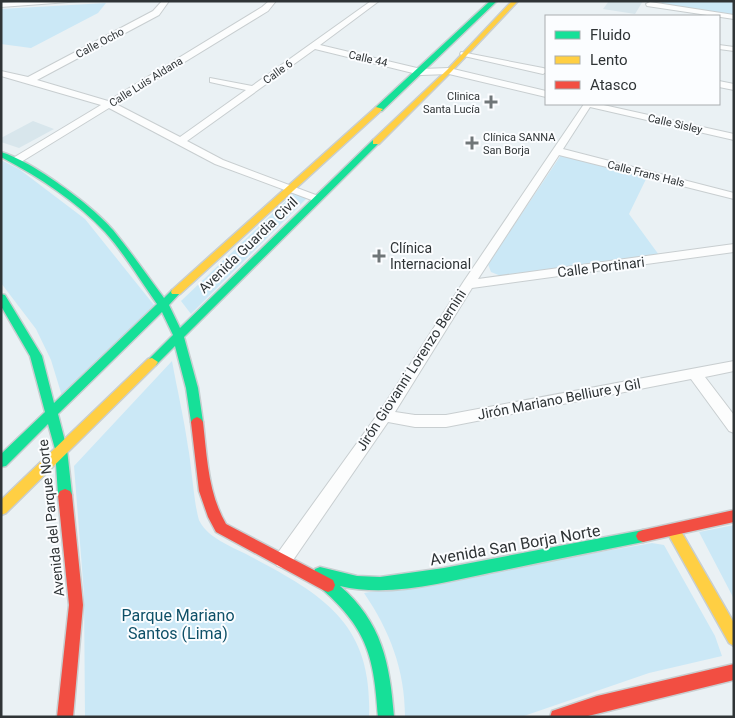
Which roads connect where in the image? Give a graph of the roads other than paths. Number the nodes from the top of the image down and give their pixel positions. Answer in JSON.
{"nodes":[{"id":1,"x":79,"y":1,"type":"edge"},
{"id":2,"x":166,"y":1,"type":"edge"},
{"id":3,"x":273,"y":1,"type":"edge"},
{"id":4,"x":376,"y":1,"type":"edge"},
{"id":5,"x":494,"y":1,"type":"edge"},
{"id":6,"x":515,"y":1,"type":"edge"},
{"id":7,"x":1,"y":5,"type":"edge"},
{"id":8,"x":650,"y":5,"type":"edge"},
{"id":9,"x":482,"y":13,"type":"junction"},
{"id":10,"x":500,"y":17,"type":"junction"},
{"id":11,"x":734,"y":17,"type":"edge"},
{"id":12,"x":314,"y":46,"type":"junction"},
{"id":13,"x":720,"y":46,"type":"edge"},
{"id":14,"x":734,"y":50,"type":"edge"},
{"id":15,"x":464,"y":54,"type":"junction"},
{"id":16,"x":449,"y":71,"type":"junction"},
{"id":17,"x":543,"y":71,"type":"dead end"},
{"id":18,"x":421,"y":72,"type":"junction"},
{"id":19,"x":1,"y":74,"type":"edge"},
{"id":20,"x":30,"y":80,"type":"junction"},
{"id":21,"x":213,"y":80,"type":"dead end"},
{"id":22,"x":720,"y":84,"type":"edge"},
{"id":23,"x":734,"y":87,"type":"edge"},
{"id":24,"x":254,"y":89,"type":"junction"},
{"id":25,"x":545,"y":94,"type":"edge"},
{"id":26,"x":110,"y":104,"type":"junction"},
{"id":27,"x":587,"y":105,"type":"edge"},
{"id":28,"x":592,"y":105,"type":"edge"},
{"id":29,"x":734,"y":137,"type":"edge"},
{"id":30,"x":180,"y":141,"type":"junction"},
{"id":31,"x":557,"y":151,"type":"junction"},
{"id":32,"x":1,"y":154,"type":"edge"},
{"id":33,"x":17,"y":160,"type":"junction"},
{"id":34,"x":289,"y":190,"type":"junction"},
{"id":35,"x":734,"y":196,"type":"edge"},
{"id":36,"x":317,"y":199,"type":"junction"},
{"id":37,"x":734,"y":248,"type":"edge"},
{"id":38,"x":468,"y":284,"type":"junction"},
{"id":39,"x":1,"y":297,"type":"edge"},
{"id":40,"x":163,"y":304,"type":"junction"},
{"id":41,"x":178,"y":335,"type":"junction"},
{"id":42,"x":734,"y":366,"type":"edge"},
{"id":43,"x":694,"y":373,"type":"junction"},
{"id":44,"x":53,"y":414,"type":"junction"},
{"id":45,"x":385,"y":414,"type":"junction"},
{"id":46,"x":734,"y":428,"type":"edge"},
{"id":47,"x":61,"y":449,"type":"junction"},
{"id":48,"x":1,"y":462,"type":"edge"},
{"id":49,"x":1,"y":509,"type":"edge"},
{"id":50,"x":734,"y":516,"type":"edge"},
{"id":51,"x":673,"y":530,"type":"junction"},
{"id":52,"x":283,"y":560,"type":"junction"},
{"id":53,"x":302,"y":569,"type":"junction"},
{"id":54,"x":734,"y":638,"type":"edge"},
{"id":55,"x":734,"y":672,"type":"edge"},
{"id":56,"x":65,"y":717,"type":"edge"},
{"id":57,"x":386,"y":717,"type":"edge"},
{"id":58,"x":558,"y":717,"type":"edge"}],
"edges":[{"from":1,"to":7,"type":"street"},
{"from":2,"to":20,"type":"street","name":"Calle Ocho"},
{"from":3,"to":26,"type":"street","name":"Calle Luis Aldana"},
{"from":4,"to":12,"type":"street","name":"Calle 6"},
{"from":5,"to":9,"type":"main road","name":"Avenida Guardia Civil"},
{"from":6,"to":10,"type":"main road","name":"Avenida Guardia Civil"},
{"from":8,"to":11,"type":"street"},
{"from":9,"to":10,"type":"main road"},
{"from":9,"to":18,"type":"main road","name":"Avenida Guardia Civil"},
{"from":10,"to":15,"type":"main road","name":"Avenida Guardia Civil"},
{"from":12,"to":18,"type":"street","name":"Calle 44"},
{"from":12,"to":24,"type":"street","name":"Calle 6"},
{"from":13,"to":14,"type":"street"},
{"from":15,"to":16,"type":"main road","name":"Avenida Guardia Civil"},
{"from":15,"to":17,"type":"street"},
{"from":16,"to":18,"type":"street"},
{"from":16,"to":25,"type":"street"},
{"from":16,"to":36,"type":"main road","name":"Avenida Guardia Civil"},
{"from":18,"to":34,"type":"main road","name":"Avenida Guardia Civil"},
{"from":19,"to":20,"type":"street"},
{"from":20,"to":26,"type":"street"},
{"from":21,"to":24,"type":"street"},
{"from":22,"to":23,"type":"street"},
{"from":24,"to":30,"type":"street","name":"Calle 6"},
{"from":26,"to":30,"type":"street"},
{"from":26,"to":33,"type":"street","name":"Calle Luis Aldana"},
{"from":27,"to":31,"type":"street","name":"Jirón Giovanni Lorenzo Bernini"},
{"from":28,"to":29,"type":"street","name":"Calle Sisley"},
{"from":30,"to":34,"type":"street"},
{"from":31,"to":35,"type":"street","name":"Calle Frans Hals"},
{"from":31,"to":38,"type":"street","name":"Jirón Giovanni Lorenzo Bernini"},
{"from":32,"to":33,"type":"main road"},
{"from":33,"to":40,"type":"main road"},
{"from":34,"to":36,"type":"street"},
{"from":34,"to":40,"type":"main road","name":"Avenida Guardia Civil"},
{"from":36,"to":41,"type":"main road","name":"Avenida Guardia Civil"},
{"from":37,"to":38,"type":"street","name":"Calle Portinari"},
{"from":38,"to":45,"type":"street","name":"Jirón Giovanni Lorenzo Bernini"},
{"from":39,"to":44,"type":"main road","name":"Avenida del Parque Norte"},
{"from":40,"to":41,"type":"main road"},
{"from":40,"to":44,"type":"main road","name":"Avenida Guardia Civil"},
{"from":41,"to":47,"type":"main road","name":"Avenida Guardia Civil"},
{"from":41,"to":52,"type":"main road"},
{"from":42,"to":43,"type":"street","name":"Jirón Mariano Belliure y Gil"},
{"from":43,"to":45,"type":"street","name":"Jirón Mariano Belliure y Gil"},
{"from":43,"to":46,"type":"street"},
{"from":44,"to":47,"type":"main road","name":"Avenida del Parque Norte"},
{"from":44,"to":48,"type":"main road","name":"Avenida Guardia Civil"},
{"from":45,"to":52,"type":"street","name":"Jirón Giovanni Lorenzo Bernini"},
{"from":47,"to":49,"type":"main road","name":"Avenida Guardia Civil"},
{"from":47,"to":56,"type":"main road","name":"Avenida del Parque Norte"},
{"from":50,"to":51,"type":"main road","name":"Avenida San Borja Norte"},
{"from":51,"to":53,"type":"main road","name":"Avenida San Borja Norte"},
{"from":51,"to":54,"type":"main road"},
{"from":52,"to":53,"type":"main road"},
{"from":53,"to":57,"type":"main road"},
{"from":55,"to":58,"type":"main road"}]}
